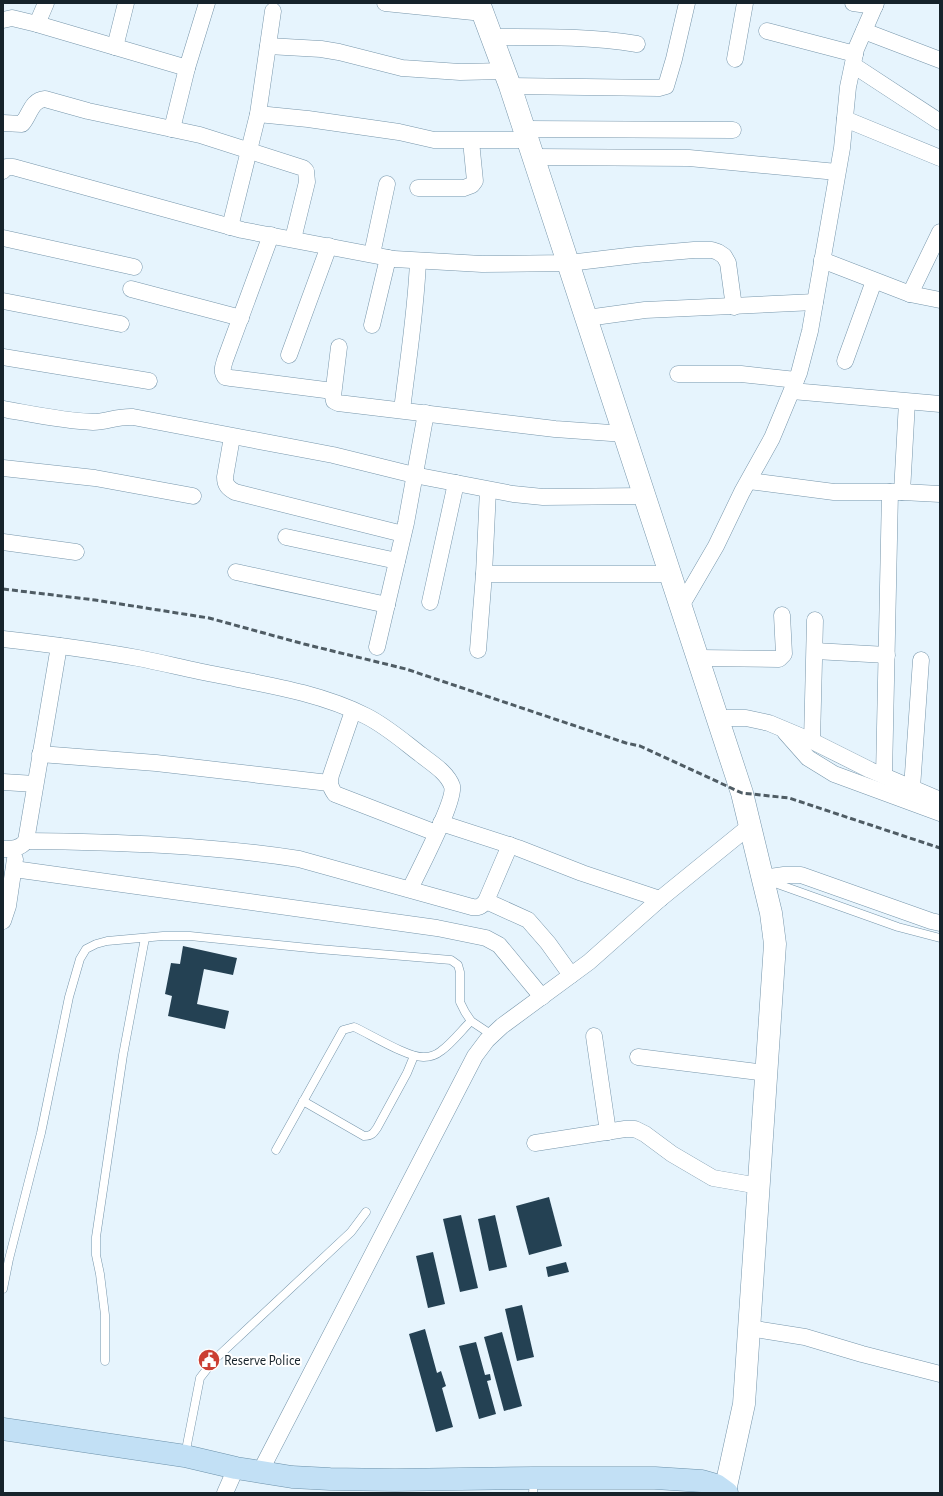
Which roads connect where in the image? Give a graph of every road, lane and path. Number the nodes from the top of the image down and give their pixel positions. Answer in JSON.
{"nodes":[{"id":1,"x":46,"y":3,"type":"edge"},
{"id":2,"x":126,"y":3,"type":"edge"},
{"id":3,"x":207,"y":3,"type":"edge"},
{"id":4,"x":385,"y":3,"type":"edge"},
{"id":5,"x":687,"y":3,"type":"edge"},
{"id":6,"x":744,"y":3,"type":"edge"},
{"id":7,"x":853,"y":3,"type":"edge"},
{"id":8,"x":875,"y":4,"type":"edge"},
{"id":9,"x":481,"y":8,"type":"edge"},
{"id":10,"x":272,"y":11,"type":"dead end"},
{"id":11,"x":3,"y":20,"type":"edge"},
{"id":12,"x":37,"y":24,"type":"junction"},
{"id":13,"x":767,"y":31,"type":"dead end"},
{"id":14,"x":864,"y":31,"type":"junction"},
{"id":15,"x":492,"y":37,"type":"junction"},
{"id":16,"x":637,"y":44,"type":"dead end"},
{"id":17,"x":268,"y":46,"type":"junction"},
{"id":18,"x":115,"y":47,"type":"junction"},
{"id":19,"x":735,"y":59,"type":"dead end"},
{"id":20,"x":854,"y":60,"type":"junction"},
{"id":21,"x":940,"y":60,"type":"edge"},
{"id":22,"x":187,"y":68,"type":"junction"},
{"id":23,"x":508,"y":79,"type":"junction"},
{"id":24,"x":258,"y":114,"type":"junction"},
{"id":25,"x":845,"y":119,"type":"junction"},
{"id":26,"x":940,"y":122,"type":"edge"},
{"id":27,"x":3,"y":123,"type":"edge"},
{"id":28,"x":172,"y":129,"type":"junction"},
{"id":29,"x":733,"y":130,"type":"dead end"},
{"id":30,"x":471,"y":141,"type":"junction"},
{"id":31,"x":529,"y":142,"type":"junction"},
{"id":32,"x":249,"y":151,"type":"junction"},
{"id":33,"x":940,"y":158,"type":"edge"},
{"id":34,"x":3,"y":171,"type":"edge"},
{"id":35,"x":837,"y":172,"type":"junction"},
{"id":36,"x":387,"y":184,"type":"dead end"},
{"id":37,"x":418,"y":188,"type":"dead end"},
{"id":38,"x":230,"y":227,"type":"junction"},
{"id":39,"x":940,"y":232,"type":"edge"},
{"id":40,"x":271,"y":235,"type":"junction"},
{"id":41,"x":3,"y":238,"type":"edge"},
{"id":42,"x":293,"y":239,"type":"junction"},
{"id":43,"x":329,"y":246,"type":"junction"},
{"id":44,"x":372,"y":254,"type":"junction"},
{"id":45,"x":388,"y":258,"type":"junction"},
{"id":46,"x":822,"y":260,"type":"junction"},
{"id":47,"x":418,"y":261,"type":"junction"},
{"id":48,"x":568,"y":263,"type":"junction"},
{"id":49,"x":134,"y":267,"type":"dead end"},
{"id":50,"x":874,"y":281,"type":"junction"},
{"id":51,"x":131,"y":289,"type":"dead end"},
{"id":52,"x":910,"y":294,"type":"junction"},
{"id":53,"x":940,"y":300,"type":"edge"},
{"id":54,"x":3,"y":301,"type":"edge"},
{"id":55,"x":815,"y":302,"type":"junction"},
{"id":56,"x":734,"y":306,"type":"junction"},
{"id":57,"x":240,"y":318,"type":"junction"},
{"id":58,"x":587,"y":318,"type":"junction"},
{"id":59,"x":120,"y":324,"type":"dead end"},
{"id":60,"x":372,"y":325,"type":"dead end"},
{"id":61,"x":338,"y":347,"type":"dead end"},
{"id":62,"x":289,"y":355,"type":"dead end"},
{"id":63,"x":3,"y":357,"type":"edge"},
{"id":64,"x":845,"y":361,"type":"dead end"},
{"id":65,"x":678,"y":374,"type":"dead end"},
{"id":66,"x":149,"y":381,"type":"dead end"},
{"id":67,"x":794,"y":386,"type":"junction"},
{"id":68,"x":333,"y":391,"type":"junction"},
{"id":69,"x":907,"y":402,"type":"junction"},
{"id":70,"x":940,"y":404,"type":"edge"},
{"id":71,"x":3,"y":409,"type":"edge"},
{"id":72,"x":402,"y":410,"type":"junction"},
{"id":73,"x":426,"y":413,"type":"junction"},
{"id":74,"x":625,"y":434,"type":"junction"},
{"id":75,"x":232,"y":437,"type":"junction"},
{"id":76,"x":3,"y":468,"type":"edge"},
{"id":77,"x":414,"y":475,"type":"junction"},
{"id":78,"x":749,"y":481,"type":"junction"},
{"id":79,"x":456,"y":484,"type":"junction"},
{"id":80,"x":488,"y":490,"type":"junction"},
{"id":81,"x":896,"y":492,"type":"junction"},
{"id":82,"x":940,"y":494,"type":"edge"},
{"id":83,"x":193,"y":496,"type":"dead end"},
{"id":84,"x":645,"y":496,"type":"junction"},
{"id":85,"x":403,"y":534,"type":"junction"},
{"id":86,"x":286,"y":537,"type":"dead end"},
{"id":87,"x":3,"y":542,"type":"edge"},
{"id":88,"x":76,"y":552,"type":"dead end"},
{"id":89,"x":397,"y":561,"type":"junction"},
{"id":90,"x":236,"y":572,"type":"dead end"},
{"id":91,"x":484,"y":574,"type":"junction"},
{"id":92,"x":671,"y":574,"type":"junction"},
{"id":93,"x":430,"y":602,"type":"dead end"},
{"id":94,"x":387,"y":604,"type":"junction"},
{"id":95,"x":681,"y":606,"type":"junction"},
{"id":96,"x":782,"y":615,"type":"dead end"},
{"id":97,"x":815,"y":620,"type":"dead end"},
{"id":98,"x":3,"y":639,"type":"edge"},
{"id":99,"x":59,"y":646,"type":"junction"},
{"id":100,"x":377,"y":647,"type":"dead end"},
{"id":101,"x":478,"y":650,"type":"dead end"},
{"id":102,"x":815,"y":651,"type":"junction"},
{"id":103,"x":887,"y":655,"type":"junction"},
{"id":104,"x":699,"y":658,"type":"junction"},
{"id":105,"x":921,"y":660,"type":"dead end"},
{"id":106,"x":354,"y":711,"type":"junction"},
{"id":107,"x":718,"y":718,"type":"junction"},
{"id":108,"x":783,"y":729,"type":"junction"},
{"id":109,"x":812,"y":741,"type":"junction"},
{"id":110,"x":40,"y":754,"type":"junction"},
{"id":111,"x":884,"y":776,"type":"junction"},
{"id":112,"x":3,"y":782,"type":"edge"},
{"id":113,"x":329,"y":783,"type":"junction"},
{"id":114,"x":35,"y":784,"type":"junction"},
{"id":115,"x":912,"y":788,"type":"junction"},
{"id":116,"x":938,"y":796,"type":"edge"},
{"id":117,"x":940,"y":813,"type":"edge"},
{"id":118,"x":751,"y":825,"type":"junction"},
{"id":119,"x":439,"y":828,"type":"junction"},
{"id":120,"x":510,"y":845,"type":"junction"},
{"id":121,"x":15,"y":846,"type":"edge"},
{"id":122,"x":14,"y":869,"type":"junction"},
{"id":123,"x":763,"y":878,"type":"junction"},
{"id":124,"x":410,"y":889,"type":"junction"},
{"id":125,"x":660,"y":899,"type":"junction"},
{"id":126,"x":486,"y":901,"type":"junction"},
{"id":127,"x":3,"y":922,"type":"edge"},
{"id":128,"x":940,"y":923,"type":"edge"},
{"id":129,"x":145,"y":938,"type":"junction"},
{"id":130,"x":940,"y":938,"type":"edge"},
{"id":131,"x":571,"y":976,"type":"junction"},
{"id":132,"x":542,"y":997,"type":"junction"},
{"id":133,"x":471,"y":1021,"type":"junction"},
{"id":134,"x":492,"y":1035,"type":"junction"},
{"id":135,"x":594,"y":1036,"type":"dead end"},
{"id":136,"x":414,"y":1056,"type":"junction"},
{"id":137,"x":638,"y":1057,"type":"dead end"},
{"id":138,"x":766,"y":1073,"type":"junction"},
{"id":139,"x":303,"y":1101,"type":"junction"},
{"id":140,"x":608,"y":1132,"type":"junction"},
{"id":141,"x":535,"y":1143,"type":"dead end"},
{"id":142,"x":276,"y":1150,"type":"dead end"},
{"id":143,"x":759,"y":1186,"type":"junction"},
{"id":144,"x":366,"y":1212,"type":"dead end"},
{"id":145,"x":3,"y":1289,"type":"edge"},
{"id":146,"x":749,"y":1328,"type":"junction"},
{"id":147,"x":105,"y":1361,"type":"dead end"},
{"id":148,"x":940,"y":1374,"type":"edge"},
{"id":149,"x":3,"y":1429,"type":"edge"},
{"id":150,"x":185,"y":1456,"type":"junction"},
{"id":151,"x":236,"y":1468,"type":"junction"},
{"id":152,"x":260,"y":1472,"type":"junction"},
{"id":153,"x":534,"y":1485,"type":"edge"},
{"id":154,"x":726,"y":1492,"type":"edge"},
{"id":155,"x":224,"y":1493,"type":"edge"}],
"edges":[{"from":1,"to":12,"type":"street"},
{"from":2,"to":18,"type":"street"},
{"from":3,"to":22,"type":"street"},
{"from":4,"to":9,"type":"street"},
{"from":5,"to":23,"type":"street"},
{"from":6,"to":19,"type":"street"},
{"from":7,"to":8,"type":"street"},
{"from":8,"to":14,"type":"street"},
{"from":9,"to":15,"type":"street"},
{"from":10,"to":17,"type":"street"},
{"from":11,"to":12,"type":"street"},
{"from":12,"to":18,"type":"street"},
{"from":13,"to":20,"type":"street"},
{"from":14,"to":20,"type":"street"},
{"from":14,"to":21,"type":"street"},
{"from":15,"to":16,"type":"street"},
{"from":15,"to":23,"type":"street"},
{"from":17,"to":23,"type":"street"},
{"from":17,"to":24,"type":"street"},
{"from":18,"to":22,"type":"street"},
{"from":20,"to":25,"type":"street"},
{"from":20,"to":26,"type":"street"},
{"from":22,"to":28,"type":"street"},
{"from":23,"to":31,"type":"street"},
{"from":24,"to":30,"type":"street"},
{"from":24,"to":32,"type":"street"},
{"from":25,"to":33,"type":"street"},
{"from":25,"to":35,"type":"street"},
{"from":27,"to":28,"type":"street"},
{"from":28,"to":32,"type":"street"},
{"from":29,"to":31,"type":"street"},
{"from":30,"to":31,"type":"street"},
{"from":30,"to":37,"type":"street"},
{"from":31,"to":35,"type":"street"},
{"from":31,"to":48,"type":"street"},
{"from":32,"to":38,"type":"street"},
{"from":32,"to":42,"type":"street"},
{"from":34,"to":38,"type":"street"},
{"from":35,"to":46,"type":"street"},
{"from":36,"to":44,"type":"street"},
{"from":38,"to":40,"type":"street"},
{"from":39,"to":52,"type":"street"},
{"from":40,"to":42,"type":"street"},
{"from":40,"to":57,"type":"street"},
{"from":41,"to":49,"type":"street"},
{"from":42,"to":43,"type":"street"},
{"from":43,"to":44,"type":"street"},
{"from":43,"to":62,"type":"street"},
{"from":44,"to":45,"type":"street"},
{"from":45,"to":47,"type":"street"},
{"from":45,"to":60,"type":"street"},
{"from":46,"to":50,"type":"street"},
{"from":46,"to":55,"type":"street"},
{"from":47,"to":48,"type":"street"},
{"from":47,"to":72,"type":"street"},
{"from":48,"to":56,"type":"street"},
{"from":48,"to":58,"type":"street"},
{"from":50,"to":52,"type":"street"},
{"from":50,"to":64,"type":"street"},
{"from":51,"to":57,"type":"street"},
{"from":52,"to":53,"type":"street"},
{"from":54,"to":59,"type":"street"},
{"from":55,"to":56,"type":"street"},
{"from":55,"to":67,"type":"street"},
{"from":56,"to":58,"type":"street"},
{"from":57,"to":68,"type":"street"},
{"from":58,"to":74,"type":"street"},
{"from":61,"to":68,"type":"street"},
{"from":63,"to":66,"type":"street"},
{"from":65,"to":67,"type":"street"},
{"from":67,"to":69,"type":"street"},
{"from":67,"to":78,"type":"street"},
{"from":68,"to":72,"type":"street"},
{"from":69,"to":70,"type":"street"},
{"from":69,"to":81,"type":"street"},
{"from":71,"to":75,"type":"street"},
{"from":72,"to":73,"type":"street"},
{"from":73,"to":74,"type":"street"},
{"from":73,"to":77,"type":"street"},
{"from":74,"to":84,"type":"street"},
{"from":75,"to":77,"type":"street"},
{"from":75,"to":85,"type":"street"},
{"from":76,"to":83,"type":"street"},
{"from":77,"to":79,"type":"street"},
{"from":77,"to":85,"type":"street"},
{"from":78,"to":81,"type":"street"},
{"from":78,"to":95,"type":"street"},
{"from":79,"to":80,"type":"street"},
{"from":79,"to":93,"type":"street"},
{"from":80,"to":84,"type":"street"},
{"from":80,"to":91,"type":"street"},
{"from":81,"to":82,"type":"street"},
{"from":81,"to":103,"type":"street"},
{"from":84,"to":92,"type":"street"},
{"from":85,"to":89,"type":"street"},
{"from":86,"to":89,"type":"street"},
{"from":87,"to":88,"type":"street"},
{"from":89,"to":94,"type":"street"},
{"from":90,"to":94,"type":"street"},
{"from":91,"to":92,"type":"street"},
{"from":91,"to":101,"type":"street"},
{"from":92,"to":95,"type":"street"},
{"from":94,"to":100,"type":"street"},
{"from":95,"to":104,"type":"street"},
{"from":96,"to":104,"type":"street"},
{"from":97,"to":102,"type":"street"},
{"from":98,"to":99,"type":"street"},
{"from":99,"to":106,"type":"street"},
{"from":99,"to":110,"type":"street"},
{"from":102,"to":103,"type":"street"},
{"from":102,"to":109,"type":"street"},
{"from":103,"to":111,"type":"street"},
{"from":104,"to":107,"type":"street"},
{"from":105,"to":115,"type":"street"},
{"from":106,"to":113,"type":"street"},
{"from":106,"to":119,"type":"street"},
{"from":107,"to":108,"type":"street"},
{"from":107,"to":118,"type":"street"},
{"from":108,"to":109,"type":"street"},
{"from":108,"to":117,"type":"street"},
{"from":109,"to":111,"type":"street"},
{"from":110,"to":113,"type":"street"},
{"from":110,"to":114,"type":"street"},
{"from":111,"to":115,"type":"street"},
{"from":112,"to":114,"type":"street"},
{"from":113,"to":119,"type":"street"},
{"from":114,"to":121,"type":"street"},
{"from":115,"to":116,"type":"street"},
{"from":118,"to":123,"type":"street"},
{"from":118,"to":125,"type":"street"},
{"from":119,"to":120,"type":"street"},
{"from":119,"to":124,"type":"street"},
{"from":120,"to":125,"type":"street"},
{"from":120,"to":126,"type":"street"},
{"from":121,"to":122,"type":"street"},
{"from":121,"to":124,"type":"street"},
{"from":122,"to":127,"type":"street"},
{"from":122,"to":132,"type":"street"},
{"from":123,"to":128,"type":"street"},
{"from":123,"to":130,"type":"lane"},
{"from":123,"to":138,"type":"street"},
{"from":124,"to":126,"type":"street"},
{"from":125,"to":131,"type":"street"},
{"from":126,"to":131,"type":"street"},
{"from":129,"to":133,"type":"lane"},
{"from":129,"to":145,"type":"lane"},
{"from":129,"to":147,"type":"lane"},
{"from":131,"to":132,"type":"street"},
{"from":132,"to":134,"type":"street"},
{"from":133,"to":134,"type":"lane"},
{"from":133,"to":136,"type":"lane"},
{"from":134,"to":152,"type":"street"},
{"from":135,"to":140,"type":"street"},
{"from":136,"to":139,"type":"lane"},
{"from":136,"to":139,"type":"lane"},
{"from":137,"to":138,"type":"street"},
{"from":138,"to":143,"type":"street"},
{"from":139,"to":142,"type":"lane"},
{"from":140,"to":141,"type":"street"},
{"from":140,"to":143,"type":"street"},
{"from":143,"to":146,"type":"street"},
{"from":144,"to":150,"type":"lane"},
{"from":146,"to":148,"type":"street"},
{"from":146,"to":154,"type":"street"},
{"from":149,"to":150,"type":"main road"},
{"from":150,"to":151,"type":"main road"},
{"from":151,"to":152,"type":"main road"},
{"from":151,"to":155,"type":"street"},
{"from":152,"to":153,"type":"main road"},
{"from":153,"to":154,"type":"main road"}]}
